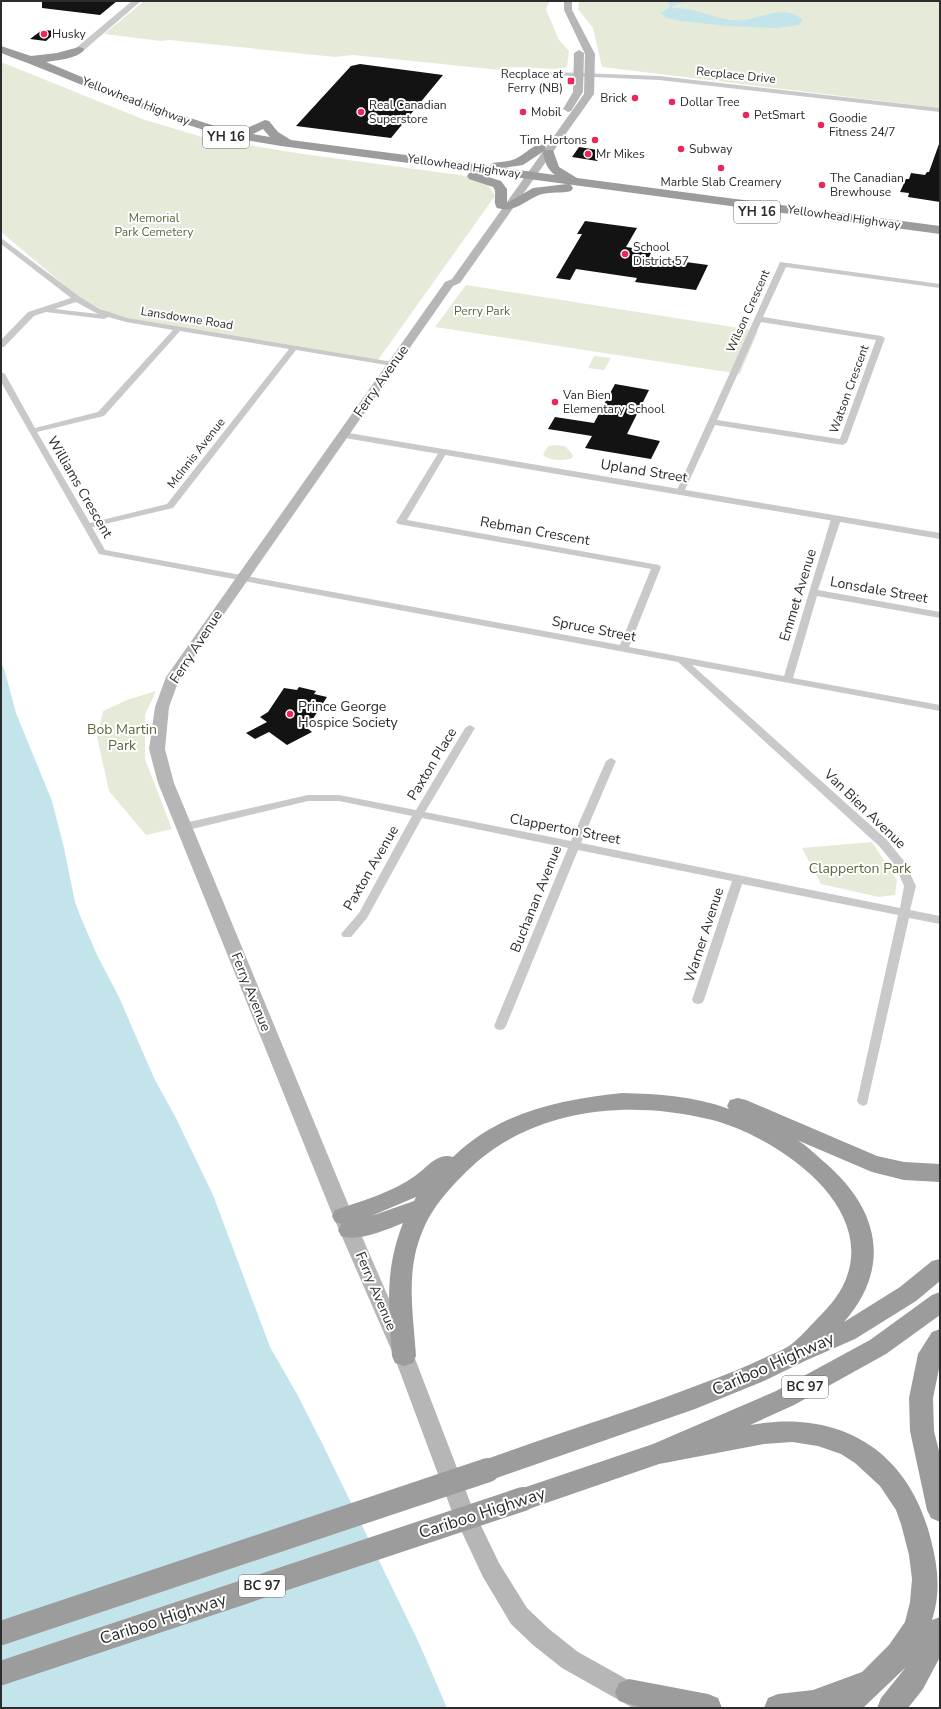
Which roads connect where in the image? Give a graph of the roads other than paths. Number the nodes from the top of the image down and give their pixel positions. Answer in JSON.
{"nodes":[{"id":1,"x":137,"y":1,"type":"edge"},
{"id":2,"x":561,"y":1,"type":"edge"},
{"id":3,"x":568,"y":1,"type":"edge"},
{"id":4,"x":1,"y":49,"type":"edge"},
{"id":5,"x":80,"y":50,"type":"junction"},
{"id":6,"x":1,"y":58,"type":"edge"},
{"id":7,"x":69,"y":58,"type":"junction"},
{"id":8,"x":20,"y":61,"type":"junction"},
{"id":9,"x":47,"y":66,"type":"junction"},
{"id":10,"x":529,"y":73,"type":"dead end"},
{"id":11,"x":578,"y":75,"type":"junction"},
{"id":12,"x":590,"y":75,"type":"junction"},
{"id":13,"x":81,"y":80,"type":"junction"},
{"id":14,"x":940,"y":110,"type":"edge"},
{"id":15,"x":544,"y":150,"type":"junction"},
{"id":16,"x":463,"y":169,"type":"junction"},
{"id":17,"x":525,"y":178,"type":"junction"},
{"id":18,"x":588,"y":183,"type":"junction"},
{"id":19,"x":575,"y":187,"type":"junction"},
{"id":20,"x":506,"y":205,"type":"junction"},
{"id":21,"x":938,"y":233,"type":"edge"},
{"id":22,"x":1,"y":240,"type":"edge"},
{"id":23,"x":940,"y":286,"type":"edge"},
{"id":24,"x":77,"y":299,"type":"junction"},
{"id":25,"x":43,"y":309,"type":"junction"},
{"id":26,"x":758,"y":318,"type":"junction"},
{"id":27,"x":126,"y":320,"type":"junction"},
{"id":28,"x":178,"y":329,"type":"junction"},
{"id":29,"x":1,"y":345,"type":"edge"},
{"id":30,"x":294,"y":348,"type":"junction"},
{"id":31,"x":393,"y":364,"type":"junction"},
{"id":32,"x":1,"y":374,"type":"edge"},
{"id":33,"x":712,"y":422,"type":"junction"},
{"id":34,"x":32,"y":431,"type":"junction"},
{"id":35,"x":343,"y":435,"type":"junction"},
{"id":36,"x":443,"y":452,"type":"junction"},
{"id":37,"x":680,"y":492,"type":"junction"},
{"id":38,"x":836,"y":519,"type":"junction"},
{"id":39,"x":87,"y":526,"type":"junction"},
{"id":40,"x":940,"y":536,"type":"edge"},
{"id":41,"x":242,"y":577,"type":"junction"},
{"id":42,"x":813,"y":592,"type":"junction"},
{"id":43,"x":940,"y":614,"type":"edge"},
{"id":44,"x":622,"y":649,"type":"junction"},
{"id":45,"x":682,"y":660,"type":"junction"},
{"id":46,"x":788,"y":679,"type":"junction"},
{"id":47,"x":940,"y":708,"type":"edge"},
{"id":48,"x":470,"y":728,"type":"dead end"},
{"id":49,"x":611,"y":761,"type":"dead end"},
{"id":50,"x":418,"y":814,"type":"junction"},
{"id":51,"x":184,"y":827,"type":"junction"},
{"id":52,"x":574,"y":846,"type":"junction"},
{"id":53,"x":738,"y":879,"type":"junction"},
{"id":54,"x":904,"y":913,"type":"junction"},
{"id":55,"x":940,"y":920,"type":"edge"},
{"id":56,"x":347,"y":934,"type":"dead end"},
{"id":57,"x":698,"y":1000,"type":"dead end"},
{"id":58,"x":500,"y":1026,"type":"dead end"},
{"id":59,"x":863,"y":1100,"type":"dead end"},
{"id":60,"x":940,"y":1173,"type":"edge"},
{"id":61,"x":422,"y":1207,"type":"junction"},
{"id":62,"x":346,"y":1223,"type":"junction"},
{"id":63,"x":940,"y":1268,"type":"edge"},
{"id":64,"x":940,"y":1302,"type":"edge"},
{"id":65,"x":940,"y":1339,"type":"edge"},
{"id":66,"x":798,"y":1352,"type":"junction"},
{"id":67,"x":404,"y":1356,"type":"junction"},
{"id":68,"x":659,"y":1453,"type":"junction"},
{"id":69,"x":940,"y":1510,"type":"edge"},
{"id":70,"x":940,"y":1630,"type":"edge"},
{"id":71,"x":1,"y":1633,"type":"edge"},
{"id":72,"x":1,"y":1673,"type":"edge"},
{"id":73,"x":870,"y":1682,"type":"junction"},
{"id":74,"x":629,"y":1692,"type":"junction"},
{"id":75,"x":656,"y":1708,"type":"edge"},
{"id":76,"x":708,"y":1708,"type":"edge"},
{"id":77,"x":778,"y":1708,"type":"edge"},
{"id":78,"x":843,"y":1708,"type":"edge"},
{"id":79,"x":892,"y":1708,"type":"edge"}],
"edges":[{"from":1,"to":5,"type":"street"},
{"from":2,"to":11,"type":"main road","name":"Ferry Avenue"},
{"from":3,"to":12,"type":"main road","name":"Ferry Avenue"},
{"from":4,"to":8,"type":"highway","name":"Yellowhead Highway","number":"YH 16"},
{"from":5,"to":7,"type":"highway"},
{"from":5,"to":8,"type":"highway"},
{"from":6,"to":8,"type":"highway","name":"Yellowhead Highway","number":"YH 16"},
{"from":7,"to":9,"type":"highway"},
{"from":7,"to":13,"type":"highway"},
{"from":8,"to":9,"type":"highway"},
{"from":8,"to":16,"type":"highway","name":"Yellowhead Highway","number":"YH 16"},
{"from":9,"to":13,"type":"highway","name":"Yellowhead Highway","number":"YH 16"},
{"from":10,"to":11,"type":"street","name":"Recplace Drive"},
{"from":11,"to":12,"type":"street","name":"Recplace Drive"},
{"from":11,"to":15,"type":"main road","name":"Ferry Avenue"},
{"from":12,"to":14,"type":"street","name":"Recplace Drive"},
{"from":12,"to":15,"type":"main road","name":"Ferry Avenue"},
{"from":13,"to":16,"type":"highway","name":"Yellowhead Highway","number":"YH 16"},
{"from":15,"to":16,"type":"highway"},
{"from":15,"to":17,"type":"main road","name":"Ferry Avenue"},
{"from":15,"to":18,"type":"highway"},
{"from":16,"to":17,"type":"highway","name":"Yellowhead Highway","number":"YH 16"},
{"from":16,"to":20,"type":"highway"},
{"from":17,"to":18,"type":"highway","name":"Yellowhead Highway","number":"YH 16"},
{"from":17,"to":19,"type":"highway","name":"Yellowhead Highway","number":"YH 16"},
{"from":17,"to":20,"type":"main road","name":"Ferry Avenue"},
{"from":18,"to":21,"type":"highway","name":"Yellowhead Highway","number":"YH 16"},
{"from":19,"to":20,"type":"highway"},
{"from":19,"to":21,"type":"highway","name":"Yellowhead Highway","number":"YH 16"},
{"from":20,"to":31,"type":"main road","name":"Ferry Avenue"},
{"from":22,"to":24,"type":"street","name":"Lansdowne Road"},
{"from":23,"to":26,"type":"street","name":"Wilson Crescent"},
{"from":24,"to":25,"type":"street"},
{"from":24,"to":27,"type":"street","name":"Lansdowne Road"},
{"from":25,"to":27,"type":"street"},
{"from":25,"to":29,"type":"street"},
{"from":26,"to":33,"type":"street","name":"Wilson Crescent"},
{"from":26,"to":33,"type":"street","name":"Watson Crescent"},
{"from":27,"to":28,"type":"street","name":"Lansdowne Road"},
{"from":28,"to":30,"type":"street","name":"Lansdowne Road"},
{"from":28,"to":34,"type":"street"},
{"from":30,"to":31,"type":"street","name":"Lansdowne Road"},
{"from":30,"to":39,"type":"street","name":"McInnis Avenue"},
{"from":31,"to":35,"type":"main road","name":"Ferry Avenue"},
{"from":32,"to":34,"type":"street","name":"Williams Crescent"},
{"from":33,"to":37,"type":"street","name":"Wilson Crescent"},
{"from":34,"to":39,"type":"street","name":"Williams Crescent"},
{"from":35,"to":36,"type":"street","name":"Upland Street"},
{"from":35,"to":41,"type":"main road","name":"Ferry Avenue"},
{"from":36,"to":37,"type":"street","name":"Upland Street"},
{"from":36,"to":44,"type":"street","name":"Rebman Crescent"},
{"from":37,"to":38,"type":"street","name":"Upland Street"},
{"from":38,"to":40,"type":"street","name":"Upland Street"},
{"from":38,"to":42,"type":"street","name":"Emmet Avenue"},
{"from":39,"to":41,"type":"street","name":"Williams Crescent"},
{"from":41,"to":44,"type":"street","name":"Spruce Street"},
{"from":41,"to":51,"type":"main road","name":"Ferry Avenue"},
{"from":42,"to":43,"type":"street","name":"Lonsdale Street"},
{"from":42,"to":46,"type":"street","name":"Emmet Avenue"},
{"from":44,"to":45,"type":"street","name":"Spruce Street"},
{"from":45,"to":46,"type":"street","name":"Spruce Street"},
{"from":45,"to":54,"type":"street","name":"Van Bien Avenue"},
{"from":46,"to":47,"type":"street","name":"Spruce Street"},
{"from":48,"to":50,"type":"street","name":"Paxton Place"},
{"from":49,"to":52,"type":"street","name":"Buchanan Avenue"},
{"from":50,"to":51,"type":"street","name":"Clapperton Street"},
{"from":50,"to":52,"type":"street","name":"Clapperton Street"},
{"from":50,"to":56,"type":"street","name":"Paxton Avenue"},
{"from":51,"to":62,"type":"main road","name":"Ferry Avenue"},
{"from":52,"to":53,"type":"street","name":"Clapperton Street"},
{"from":52,"to":58,"type":"street","name":"Buchanan Avenue"},
{"from":53,"to":54,"type":"street","name":"Clapperton Street"},
{"from":53,"to":57,"type":"street","name":"Warner Avenue"},
{"from":54,"to":55,"type":"street","name":"Clapperton Street"},
{"from":54,"to":59,"type":"street","name":"Van Bien Avenue"},
{"from":60,"to":62,"type":"highway"},
{"from":61,"to":62,"type":"highway"},
{"from":61,"to":66,"type":"highway"},
{"from":61,"to":67,"type":"highway"},
{"from":62,"to":67,"type":"main road","name":"Ferry Avenue"},
{"from":63,"to":66,"type":"highway","name":"Cariboo Highway","number":"BC 97"},
{"from":64,"to":68,"type":"highway","name":"Cariboo Highway","number":"BC 97"},
{"from":65,"to":69,"type":"highway"},
{"from":66,"to":71,"type":"highway","name":"Cariboo Highway","number":"BC 97","bridge":true},
{"from":67,"to":74,"type":"main road","name":"Ferry Avenue"},
{"from":68,"to":72,"type":"highway","name":"Cariboo Highway","number":"BC 97","bridge":true},
{"from":68,"to":73,"type":"highway"},
{"from":70,"to":79,"type":"highway"},
{"from":73,"to":77,"type":"highway"},
{"from":73,"to":78,"type":"highway"},
{"from":74,"to":75,"type":"main road","name":"Ferry Avenue"},
{"from":74,"to":76,"type":"highway"}]}
